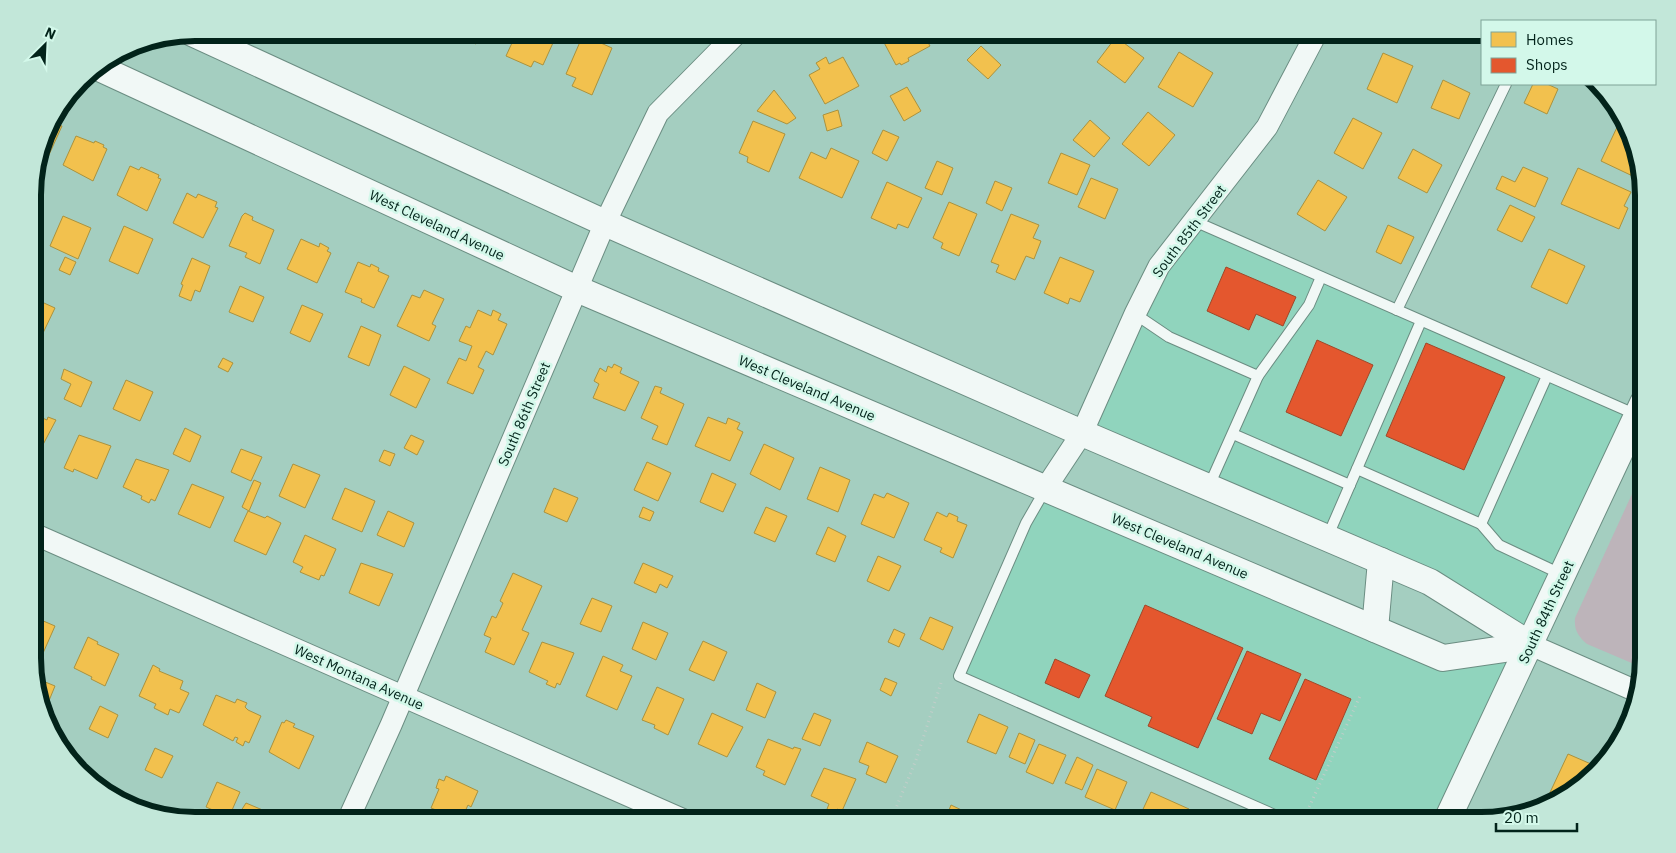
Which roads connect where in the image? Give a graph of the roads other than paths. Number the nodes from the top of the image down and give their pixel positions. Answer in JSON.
{"nodes":[{"id":1,"x":209,"y":41,"type":"edge"},
{"id":2,"x":729,"y":41,"type":"edge"},
{"id":3,"x":1312,"y":41,"type":"edge"},
{"id":4,"x":105,"y":71,"type":"edge"},
{"id":5,"x":1506,"y":85,"type":"edge"},
{"id":6,"x":1194,"y":221,"type":"junction"},
{"id":7,"x":605,"y":224,"type":"junction"},
{"id":8,"x":1321,"y":277,"type":"junction"},
{"id":9,"x":577,"y":289,"type":"junction"},
{"id":10,"x":1397,"y":310,"type":"junction"},
{"id":11,"x":1134,"y":314,"type":"junction"},
{"id":12,"x":1421,"y":321,"type":"junction"},
{"id":13,"x":1258,"y":376,"type":"junction"},
{"id":14,"x":1547,"y":376,"type":"junction"},
{"id":15,"x":1635,"y":407,"type":"edge"},
{"id":16,"x":1635,"y":420,"type":"edge"},
{"id":17,"x":1082,"y":433,"type":"junction"},
{"id":18,"x":1233,"y":434,"type":"junction"},
{"id":19,"x":1357,"y":469,"type":"junction"},
{"id":20,"x":1350,"y":485,"type":"junction"},
{"id":21,"x":1209,"y":487,"type":"junction"},
{"id":22,"x":1045,"y":489,"type":"junction"},
{"id":23,"x":1482,"y":524,"type":"junction"},
{"id":24,"x":41,"y":537,"type":"edge"},
{"id":25,"x":1327,"y":538,"type":"junction"},
{"id":26,"x":1381,"y":561,"type":"junction"},
{"id":27,"x":1563,"y":576,"type":"junction"},
{"id":28,"x":1375,"y":629,"type":"junction"},
{"id":29,"x":1531,"y":645,"type":"junction"},
{"id":30,"x":1632,"y":689,"type":"edge"},
{"id":31,"x":403,"y":697,"type":"junction"},
{"id":32,"x":1266,"y":811,"type":"edge"},
{"id":33,"x":1451,"y":811,"type":"edge"},
{"id":34,"x":352,"y":812,"type":"edge"},
{"id":35,"x":665,"y":812,"type":"edge"}],
"edges":[{"from":1,"to":7,"type":"street"},
{"from":2,"to":7,"type":"street","name":"South 86th Street"},
{"from":3,"to":6,"type":"street","name":"South 85th Street"},
{"from":4,"to":9,"type":"street","name":"West Cleveland Avenue"},
{"from":5,"to":10,"type":"lane"},
{"from":6,"to":8,"type":"lane"},
{"from":6,"to":11,"type":"street","name":"South 85th Street"},
{"from":7,"to":9,"type":"street","name":"South 86th Street"},
{"from":7,"to":17,"type":"street"},
{"from":8,"to":10,"type":"lane"},
{"from":8,"to":13,"type":"lane"},
{"from":9,"to":22,"type":"street","name":"West Cleveland Avenue"},
{"from":9,"to":31,"type":"street","name":"South 86th Street"},
{"from":10,"to":12,"type":"lane"},
{"from":11,"to":13,"type":"lane"},
{"from":11,"to":17,"type":"street","name":"South 85th Street"},
{"from":12,"to":14,"type":"lane"},
{"from":12,"to":19,"type":"lane"},
{"from":13,"to":18,"type":"lane"},
{"from":14,"to":15,"type":"lane"},
{"from":14,"to":23,"type":"lane"},
{"from":16,"to":27,"type":"street","name":"South 84th Street"},
{"from":17,"to":21,"type":"street"},
{"from":17,"to":22,"type":"street","name":"South 85th Street"},
{"from":18,"to":20,"type":"lane"},
{"from":18,"to":21,"type":"lane"},
{"from":19,"to":20,"type":"lane"},
{"from":19,"to":23,"type":"lane"},
{"from":20,"to":25,"type":"lane"},
{"from":21,"to":25,"type":"street"},
{"from":22,"to":28,"type":"street","name":"West Cleveland Avenue"},
{"from":22,"to":32,"type":"lane"},
{"from":23,"to":27,"type":"lane"},
{"from":24,"to":31,"type":"street","name":"West Montana Avenue"},
{"from":25,"to":26,"type":"street"},
{"from":26,"to":28,"type":"street"},
{"from":26,"to":29,"type":"street"},
{"from":27,"to":29,"type":"street","name":"South 84th Street"},
{"from":28,"to":29,"type":"street","name":"West Cleveland Avenue"},
{"from":29,"to":30,"type":"street"},
{"from":29,"to":33,"type":"street","name":"South 84th Street"},
{"from":31,"to":34,"type":"street","name":"South 86th Street"},
{"from":31,"to":35,"type":"street","name":"West Montana Avenue"}]}
